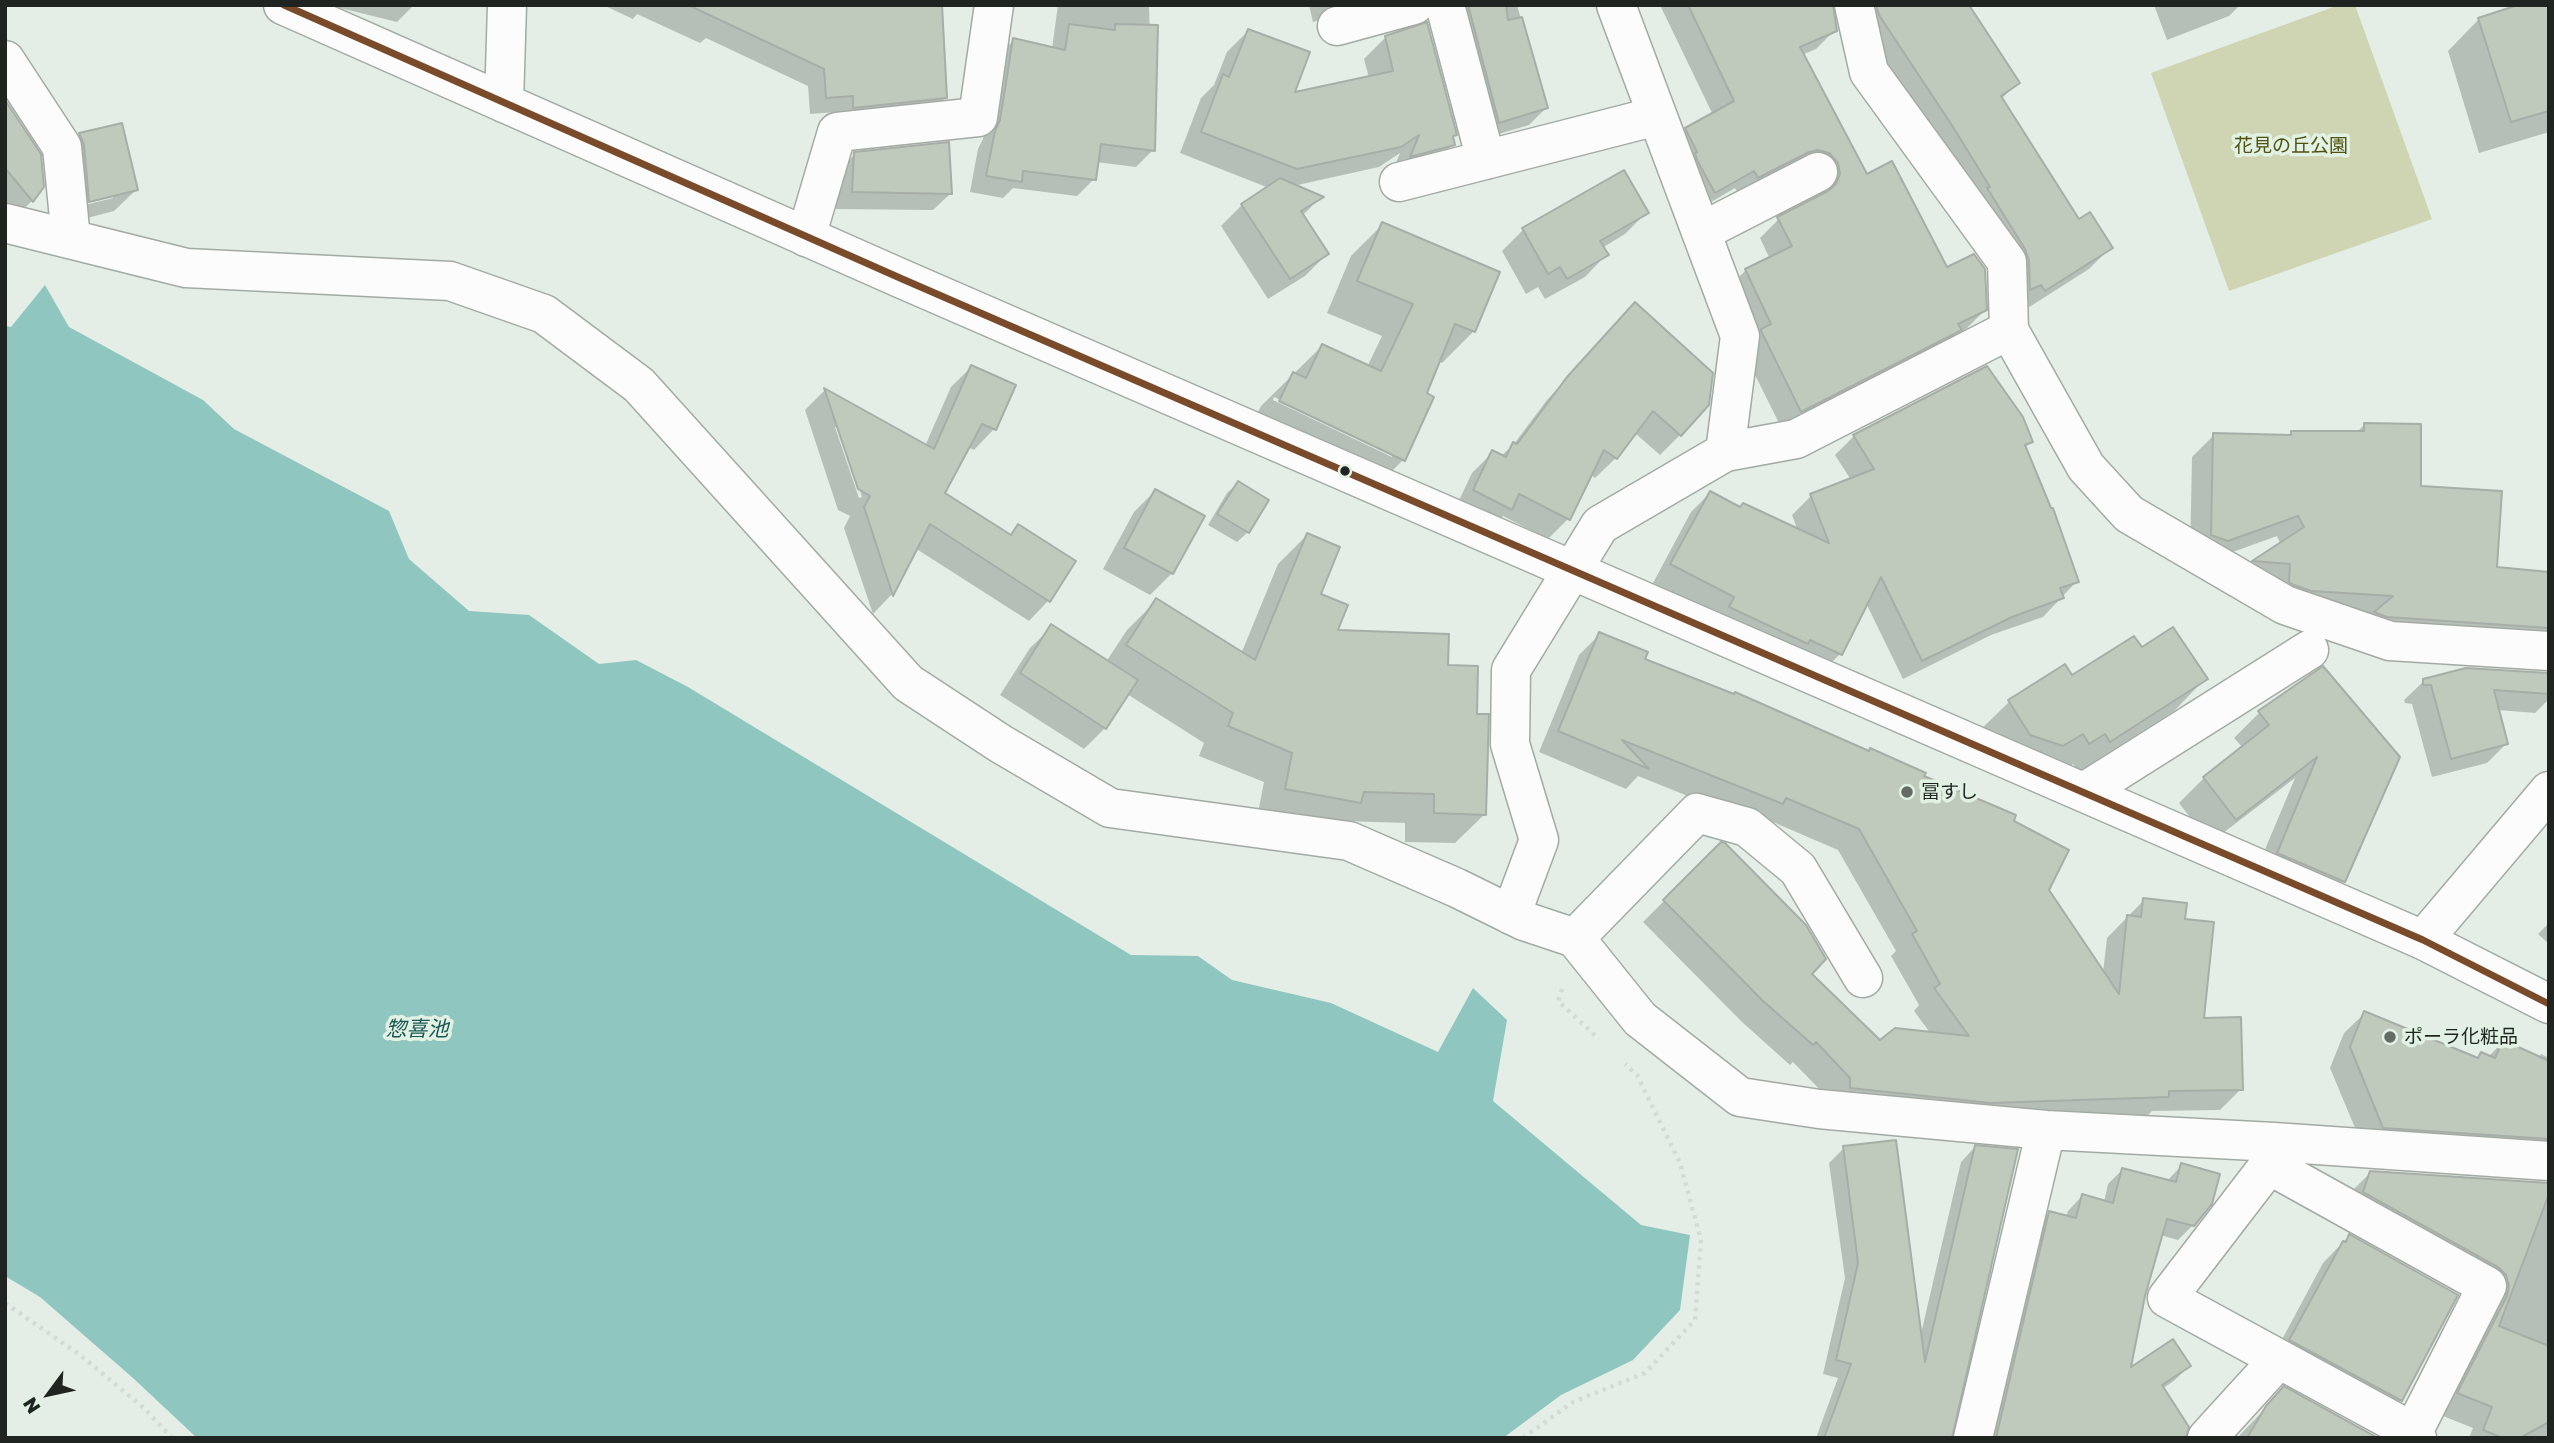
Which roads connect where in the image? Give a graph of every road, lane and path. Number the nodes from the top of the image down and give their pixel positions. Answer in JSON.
{"nodes":[{"id":1,"x":283,"y":5,"type":"edge"},
{"id":2,"x":506,"y":5,"type":"edge"},
{"id":3,"x":994,"y":5,"type":"edge"},
{"id":4,"x":1414,"y":5,"type":"edge"},
{"id":5,"x":1445,"y":5,"type":"edge"},
{"id":6,"x":1616,"y":5,"type":"edge"},
{"id":7,"x":1854,"y":5,"type":"edge"},
{"id":8,"x":1338,"y":26,"type":"dead end"},
{"id":9,"x":5,"y":61,"type":"edge"},
{"id":10,"x":504,"y":103,"type":"junction"},
{"id":11,"x":1657,"y":116,"type":"junction"},
{"id":12,"x":1486,"y":160,"type":"junction"},
{"id":13,"x":1818,"y":172,"type":"dead end"},
{"id":14,"x":1399,"y":182,"type":"dead end"},
{"id":15,"x":5,"y":223,"type":"edge"},
{"id":16,"x":1700,"y":233,"type":"junction"},
{"id":17,"x":806,"y":237,"type":"junction"},
{"id":18,"x":71,"y":239,"type":"junction"},
{"id":19,"x":2009,"y":330,"type":"junction"},
{"id":20,"x":1725,"y":452,"type":"junction"},
{"id":21,"x":1574,"y":569,"type":"junction"},
{"id":22,"x":2309,"y":650,"type":"dead end"},
{"id":23,"x":2549,"y":651,"type":"edge"},
{"id":24,"x":2549,"y":791,"type":"edge"},
{"id":25,"x":2084,"y":792,"type":"junction"},
{"id":26,"x":1511,"y":915,"type":"junction"},
{"id":27,"x":1575,"y":938,"type":"junction"},
{"id":28,"x":2423,"y":940,"type":"junction"},
{"id":29,"x":1863,"y":978,"type":"dead end"},
{"id":30,"x":2549,"y":1004,"type":"edge"},
{"id":31,"x":1607,"y":1047,"type":"dead end"},
{"id":32,"x":1617,"y":1057,"type":"dead end"},
{"id":33,"x":2046,"y":1130,"type":"junction"},
{"id":34,"x":2271,"y":1154,"type":"junction"},
{"id":35,"x":2549,"y":1161,"type":"edge"},
{"id":36,"x":5,"y":1303,"type":"edge"},
{"id":37,"x":2279,"y":1359,"type":"junction"},
{"id":38,"x":2415,"y":1435,"type":"edge"},
{"id":39,"x":172,"y":1438,"type":"edge"},
{"id":40,"x":1523,"y":1438,"type":"edge"},
{"id":41,"x":1973,"y":1438,"type":"edge"},
{"id":42,"x":2207,"y":1438,"type":"edge"}],
"edges":[{"from":1,"to":10,"type":"main road"},
{"from":2,"to":10,"type":"main road"},
{"from":3,"to":17,"type":"main road"},
{"from":4,"to":8,"type":"main road"},
{"from":5,"to":12,"type":"main road"},
{"from":6,"to":11,"type":"main road"},
{"from":7,"to":19,"type":"main road"},
{"from":9,"to":18,"type":"main road"},
{"from":10,"to":17,"type":"main road"},
{"from":11,"to":12,"type":"main road"},
{"from":11,"to":16,"type":"main road"},
{"from":12,"to":14,"type":"main road"},
{"from":13,"to":16,"type":"main road"},
{"from":15,"to":18,"type":"main road"},
{"from":16,"to":20,"type":"main road"},
{"from":17,"to":21,"type":"main road"},
{"from":18,"to":26,"type":"main road"},
{"from":19,"to":20,"type":"main road"},
{"from":19,"to":23,"type":"main road"},
{"from":20,"to":21,"type":"main road"},
{"from":21,"to":25,"type":"main road"},
{"from":21,"to":26,"type":"main road"},
{"from":22,"to":25,"type":"main road"},
{"from":24,"to":28,"type":"main road"},
{"from":25,"to":28,"type":"main road"},
{"from":26,"to":27,"type":"main road"},
{"from":27,"to":29,"type":"main road"},
{"from":27,"to":31,"type":"path"},
{"from":27,"to":33,"type":"main road"},
{"from":28,"to":30,"type":"main road"},
{"from":32,"to":40,"type":"path"},
{"from":33,"to":34,"type":"main road"},
{"from":33,"to":41,"type":"main road"},
{"from":34,"to":35,"type":"main road"},
{"from":34,"to":37,"type":"main road"},
{"from":34,"to":38,"type":"main road"},
{"from":36,"to":39,"type":"path"},
{"from":37,"to":38,"type":"main road"},
{"from":37,"to":42,"type":"main road"}]}
